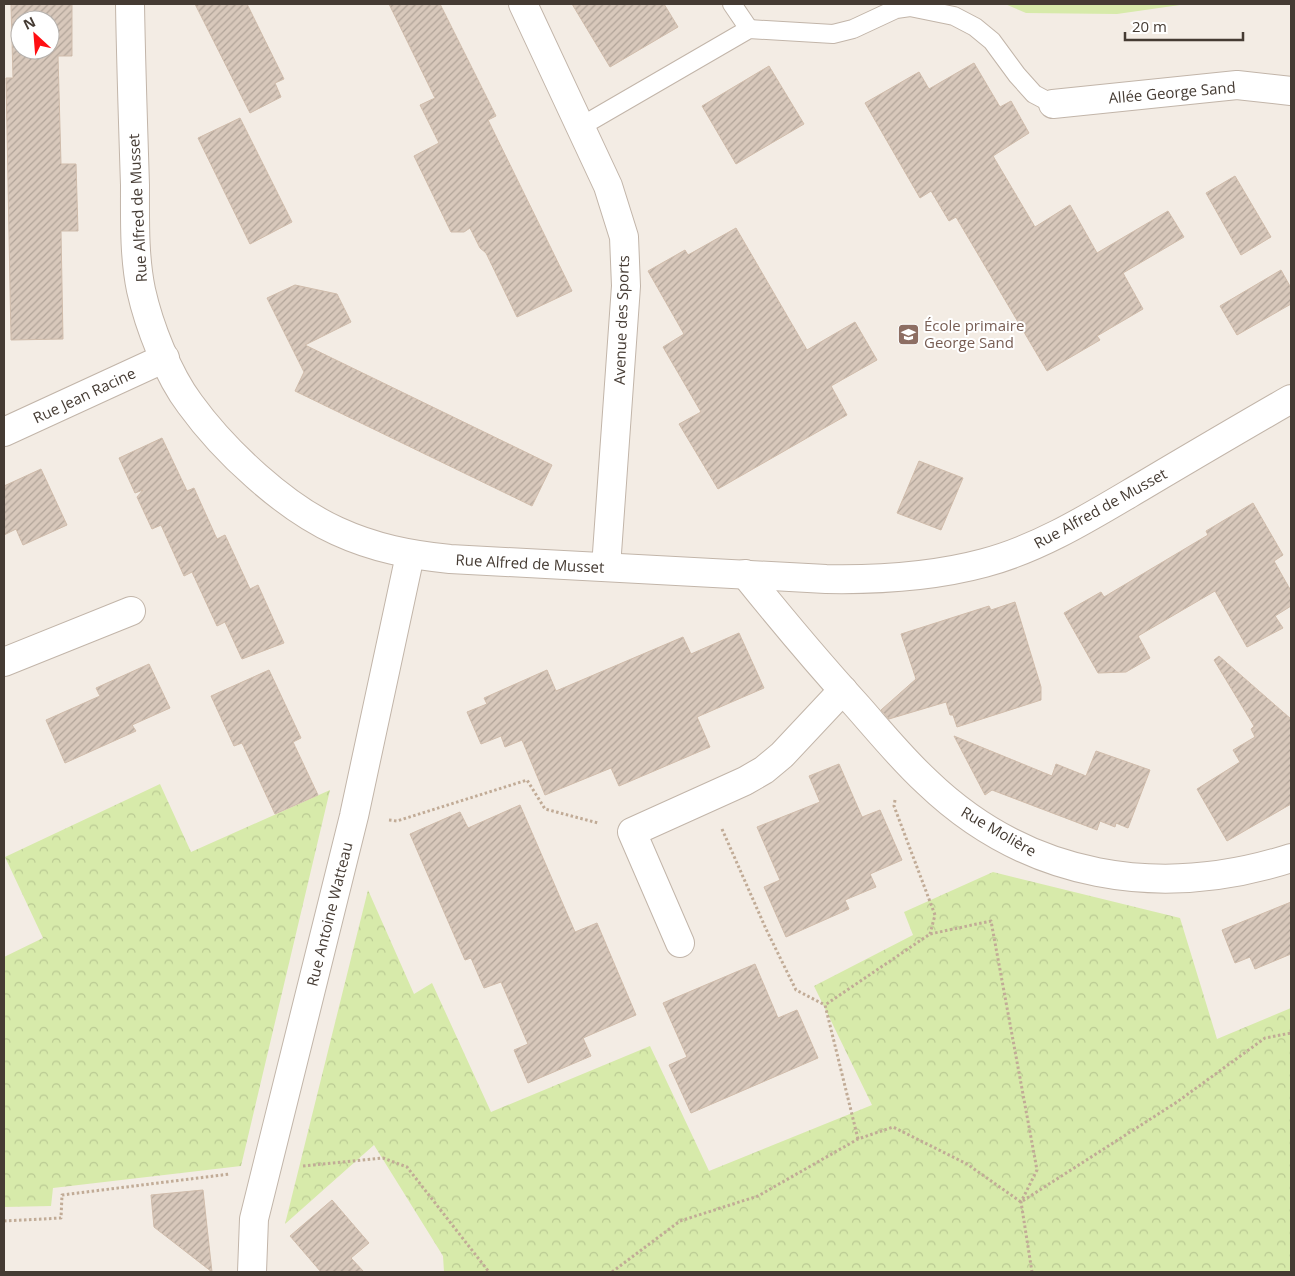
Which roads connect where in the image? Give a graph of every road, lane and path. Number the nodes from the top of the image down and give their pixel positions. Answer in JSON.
{"nodes":[{"id":1,"x":130,"y":4,"type":"edge"},
{"id":2,"x":523,"y":4,"type":"edge"},
{"id":3,"x":732,"y":4,"type":"edge"},
{"id":4,"x":749,"y":29,"type":"junction"},
{"id":5,"x":1291,"y":91,"type":"edge"},
{"id":6,"x":1053,"y":104,"type":"joint"},
{"id":7,"x":580,"y":127,"type":"junction"},
{"id":8,"x":165,"y":358,"type":"junction"},
{"id":9,"x":1291,"y":399,"type":"edge"},
{"id":10,"x":4,"y":432,"type":"edge"},
{"id":11,"x":410,"y":555,"type":"junction"},
{"id":12,"x":606,"y":566,"type":"junction"},
{"id":13,"x":745,"y":574,"type":"junction"},
{"id":14,"x":131,"y":612,"type":"dead end"},
{"id":15,"x":4,"y":662,"type":"edge"},
{"id":16,"x":842,"y":690,"type":"junction"},
{"id":17,"x":900,"y":754,"type":"junction"},
{"id":18,"x":708,"y":798,"type":"junction"},
{"id":19,"x":354,"y":816,"type":"junction"},
{"id":20,"x":632,"y":832,"type":"junction"},
{"id":21,"x":1291,"y":858,"type":"edge"},
{"id":22,"x":930,"y":934,"type":"junction"},
{"id":23,"x":680,"y":943,"type":"dead end"},
{"id":24,"x":825,"y":1005,"type":"junction"},
{"id":25,"x":1291,"y":1033,"type":"edge"},
{"id":26,"x":858,"y":1139,"type":"junction"},
{"id":27,"x":265,"y":1169,"type":"junction"},
{"id":28,"x":1021,"y":1202,"type":"junction"},
{"id":29,"x":4,"y":1220,"type":"edge"},
{"id":30,"x":252,"y":1272,"type":"edge"},
{"id":31,"x":489,"y":1272,"type":"edge"},
{"id":32,"x":612,"y":1272,"type":"edge"},
{"id":33,"x":1032,"y":1272,"type":"edge"}],
"edges":[{"from":1,"to":8,"type":"street","name":"Rue Alfred de Musset"},
{"from":2,"to":7,"type":"street","name":"Avenue des Sports"},
{"from":3,"to":4,"type":"lane"},
{"from":4,"to":6,"type":"lane"},
{"from":4,"to":7,"type":"lane"},
{"from":5,"to":6,"type":"street","name":"Allée George Sand"},
{"from":7,"to":12,"type":"street","name":"Avenue des Sports"},
{"from":8,"to":10,"type":"street","name":"Rue Jean Racine"},
{"from":8,"to":11,"type":"street","name":"Rue Alfred de Musset"},
{"from":9,"to":13,"type":"street","name":"Rue Alfred de Musset"},
{"from":11,"to":12,"type":"street","name":"Rue Alfred de Musset"},
{"from":11,"to":19,"type":"street","name":"Rue Antoine Watteau"},
{"from":12,"to":13,"type":"street","name":"Rue Alfred de Musset"},
{"from":13,"to":16,"type":"street","name":"Rue Molière"},
{"from":14,"to":15,"type":"street"},
{"from":16,"to":17,"type":"street","name":"Rue Molière"},
{"from":16,"to":18,"type":"street"},
{"from":17,"to":21,"type":"street","name":"Rue Molière"},
{"from":17,"to":22,"type":"path"},
{"from":18,"to":20,"type":"street"},
{"from":18,"to":24,"type":"path"},
{"from":19,"to":20,"type":"path"},
{"from":19,"to":27,"type":"street","name":"Rue Antoine Watteau"},
{"from":20,"to":23,"type":"street"},
{"from":22,"to":24,"type":"path"},
{"from":22,"to":28,"type":"path"},
{"from":24,"to":26,"type":"path"},
{"from":25,"to":28,"type":"path"},
{"from":26,"to":28,"type":"path"},
{"from":26,"to":32,"type":"path"},
{"from":27,"to":29,"type":"path"},
{"from":27,"to":30,"type":"street","name":"Rue Antoine Watteau"},
{"from":27,"to":31,"type":"path"},
{"from":28,"to":33,"type":"path"}]}
